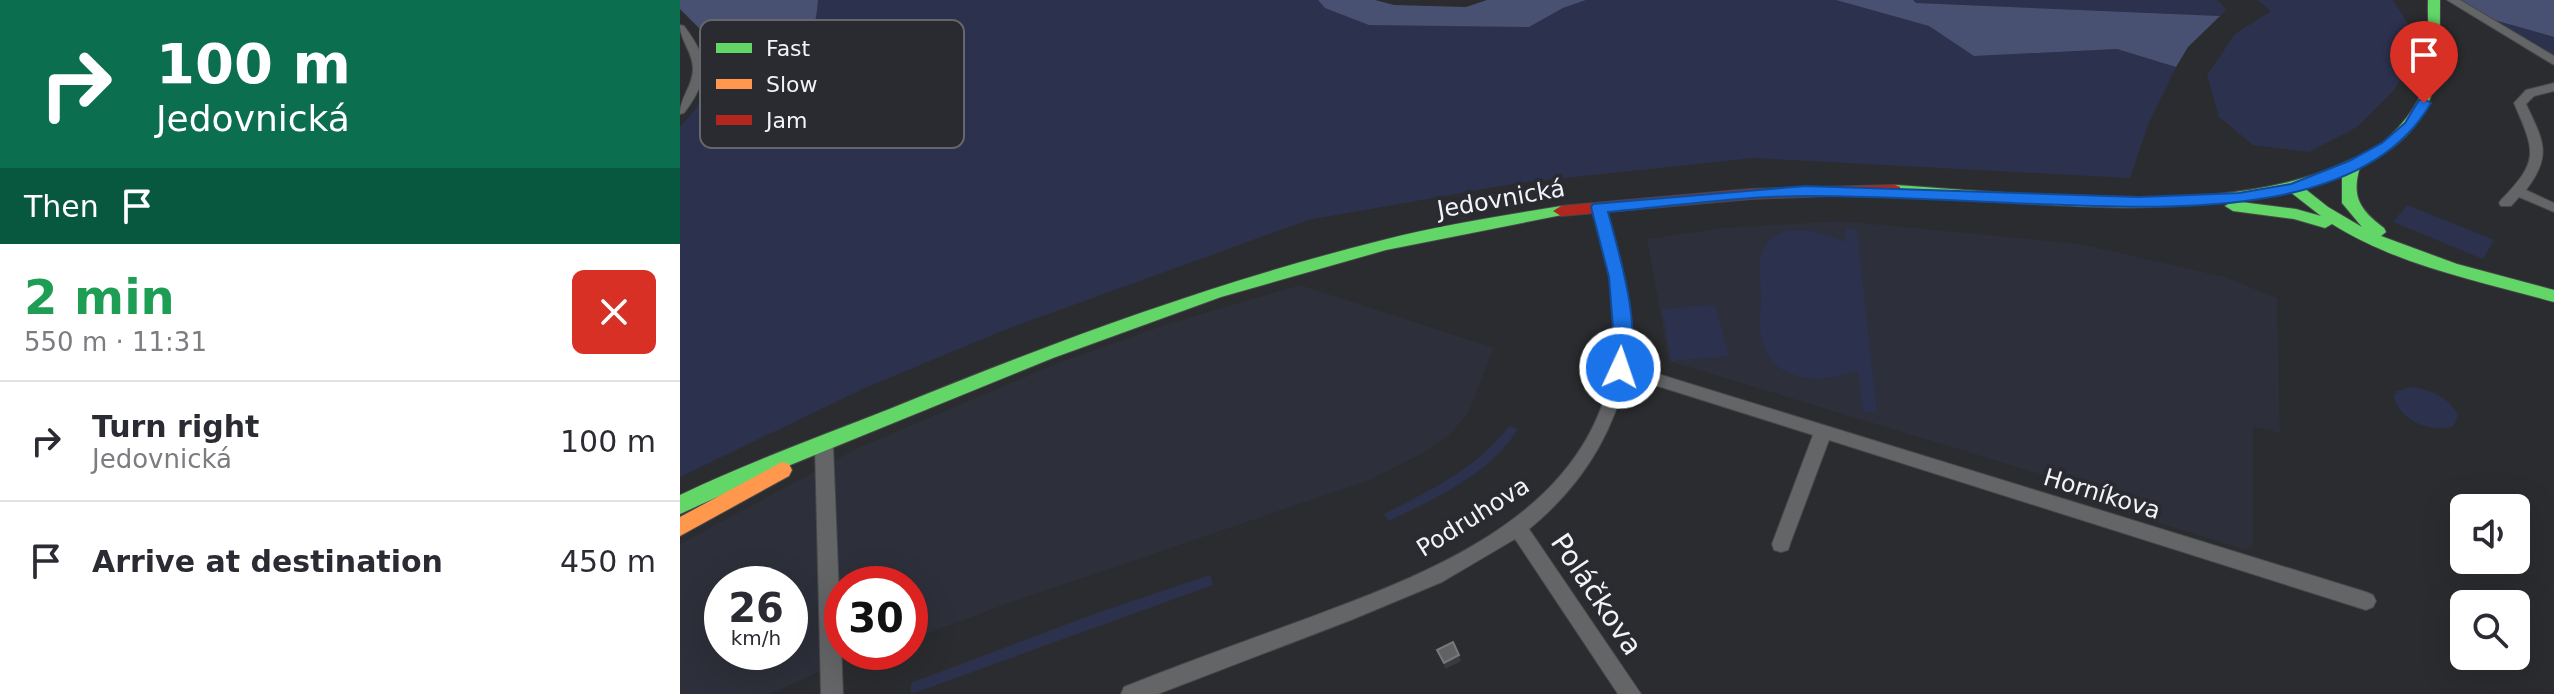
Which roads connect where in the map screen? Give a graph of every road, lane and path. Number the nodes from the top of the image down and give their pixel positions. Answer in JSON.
{"nodes":[{"id":1,"x":2434,"y":0,"type":"edge"},
{"id":2,"x":2452,"y":0,"type":"edge"},
{"id":3,"x":680,"y":28,"type":"edge"},
{"id":4,"x":2554,"y":61,"type":"edge"},
{"id":5,"x":2554,"y":87,"type":"edge"},
{"id":6,"x":680,"y":110,"type":"edge"},
{"id":7,"x":2354,"y":164,"type":"junction"},
{"id":8,"x":2295,"y":188,"type":"junction"},
{"id":9,"x":2517,"y":191,"type":"junction"},
{"id":10,"x":2201,"y":201,"type":"junction"},
{"id":11,"x":2506,"y":203,"type":"dead end"},
{"id":12,"x":1599,"y":207,"type":"junction"},
{"id":13,"x":2554,"y":208,"type":"edge"},
{"id":14,"x":2405,"y":251,"type":"junction"},
{"id":15,"x":2554,"y":296,"type":"edge"},
{"id":16,"x":1620,"y":368,"type":"junction"},
{"id":17,"x":1823,"y":432,"type":"junction"},
{"id":18,"x":824,"y":445,"type":"junction"},
{"id":19,"x":680,"y":505,"type":"edge"},
{"id":20,"x":1517,"y":526,"type":"junction"},
{"id":21,"x":680,"y":527,"type":"edge"},
{"id":22,"x":1781,"y":544,"type":"dead end"},
{"id":23,"x":2366,"y":601,"type":"dead end"},
{"id":24,"x":832,"y":694,"type":"edge"},
{"id":25,"x":1132,"y":694,"type":"edge"},
{"id":26,"x":1630,"y":694,"type":"edge"}],
"edges":[{"from":1,"to":7,"type":"main road","name":"Jedovnická"},
{"from":2,"to":4,"type":"street"},
{"from":3,"to":6,"type":"street"},
{"from":5,"to":9,"type":"street"},
{"from":7,"to":8,"type":"main road","name":"Jedovnická"},
{"from":7,"to":14,"type":"main road"},
{"from":8,"to":10,"type":"main road","name":"Jedovnická"},
{"from":8,"to":14,"type":"main road"},
{"from":9,"to":11,"type":"street"},
{"from":9,"to":13,"type":"street"},
{"from":10,"to":12,"type":"main road","name":"Jedovnická"},
{"from":10,"to":14,"type":"main road"},
{"from":12,"to":16,"type":"street","name":"Podruhova"},
{"from":12,"to":18,"type":"main road","name":"Jedovnická"},
{"from":14,"to":15,"type":"main road"},
{"from":16,"to":17,"type":"street","name":"Horníkova"},
{"from":16,"to":20,"type":"street","name":"Podruhova"},
{"from":17,"to":22,"type":"street"},
{"from":17,"to":23,"type":"street","name":"Horníkova"},
{"from":18,"to":19,"type":"main road","name":"Jedovnická"},
{"from":18,"to":21,"type":"main road","name":"Jedovnická"},
{"from":18,"to":24,"type":"street"},
{"from":20,"to":25,"type":"street","name":"Podruhova"},
{"from":20,"to":26,"type":"street","name":"Poláčkova"}]}
